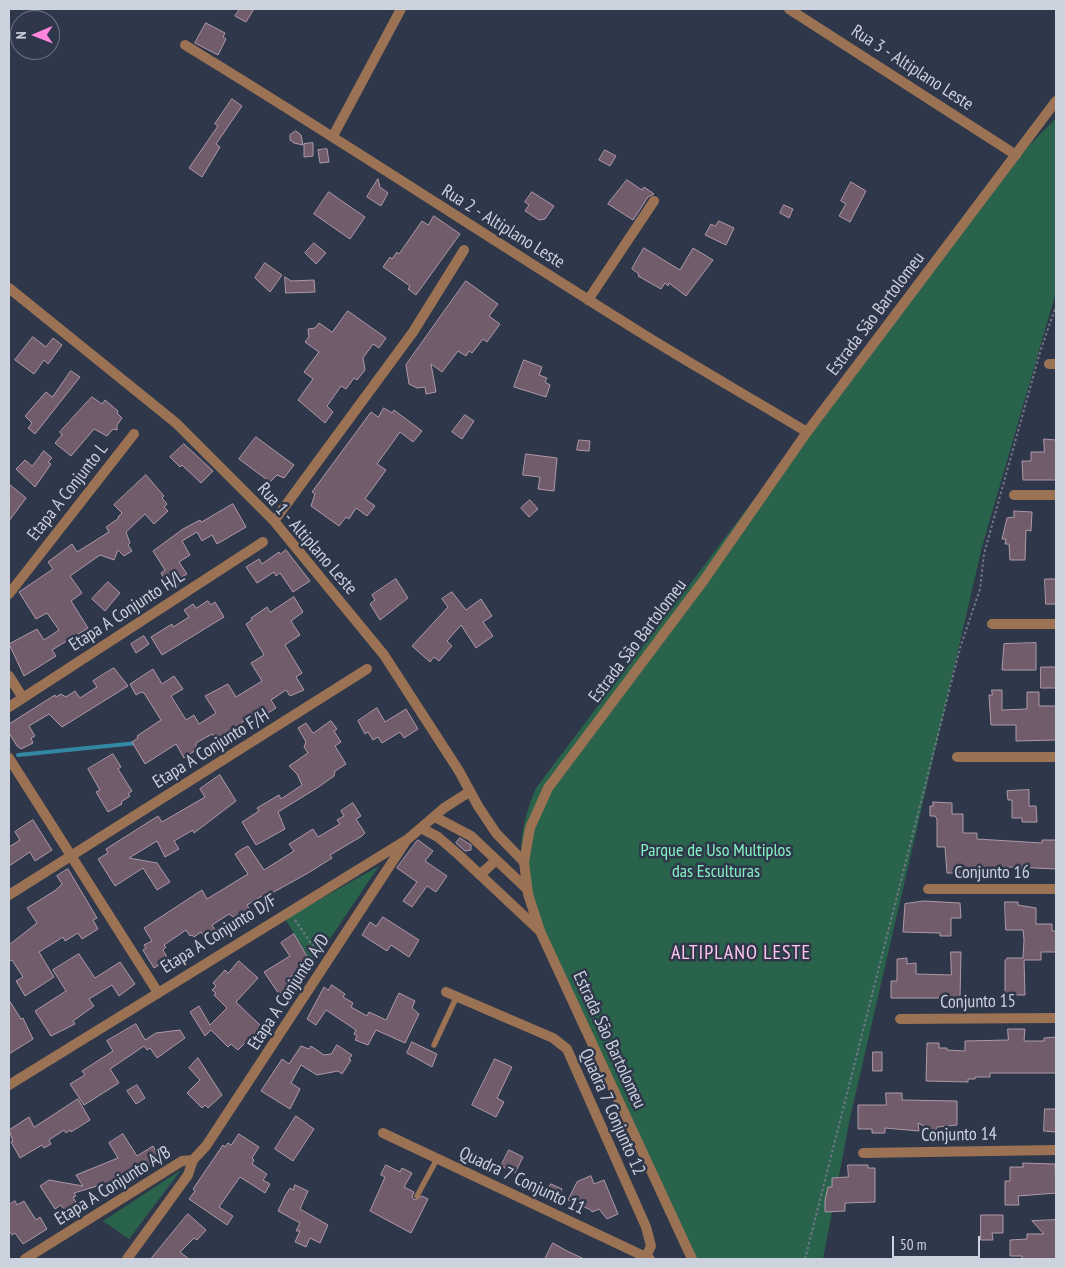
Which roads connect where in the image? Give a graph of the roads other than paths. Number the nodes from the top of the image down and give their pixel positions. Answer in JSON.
{"nodes":[{"id":1,"x":400,"y":9,"type":"edge"},
{"id":2,"x":789,"y":9,"type":"edge"},
{"id":3,"x":185,"y":45,"type":"dead end"},
{"id":4,"x":1056,"y":101,"type":"edge"},
{"id":5,"x":333,"y":136,"type":"junction"},
{"id":6,"x":1016,"y":156,"type":"junction"},
{"id":7,"x":654,"y":201,"type":"dead end"},
{"id":8,"x":464,"y":250,"type":"dead end"},
{"id":9,"x":9,"y":288,"type":"edge"},
{"id":10,"x":588,"y":300,"type":"junction"},
{"id":11,"x":807,"y":432,"type":"junction"},
{"id":12,"x":134,"y":434,"type":"dead end"},
{"id":13,"x":1014,"y":495,"type":"dead end"},
{"id":14,"x":1056,"y":495,"type":"edge"},
{"id":15,"x":274,"y":521,"type":"junction"},
{"id":16,"x":263,"y":542,"type":"dead end"},
{"id":17,"x":9,"y":594,"type":"edge"},
{"id":18,"x":992,"y":624,"type":"dead end"},
{"id":19,"x":1056,"y":624,"type":"edge"},
{"id":20,"x":367,"y":669,"type":"dead end"},
{"id":21,"x":9,"y":676,"type":"edge"},
{"id":22,"x":22,"y":698,"type":"junction"},
{"id":23,"x":9,"y":707,"type":"edge"},
{"id":24,"x":1056,"y":757,"type":"edge"},
{"id":25,"x":9,"y":758,"type":"edge"},
{"id":26,"x":957,"y":758,"type":"dead end"},
{"id":27,"x":469,"y":792,"type":"junction"},
{"id":28,"x":435,"y":817,"type":"junction"},
{"id":29,"x":421,"y":828,"type":"junction"},
{"id":30,"x":408,"y":839,"type":"junction"},
{"id":31,"x":72,"y":856,"type":"junction"},
{"id":32,"x":495,"y":861,"type":"junction"},
{"id":33,"x":524,"y":862,"type":"junction"},
{"id":34,"x":480,"y":876,"type":"junction"},
{"id":35,"x":928,"y":889,"type":"dead end"},
{"id":36,"x":1056,"y":889,"type":"edge"},
{"id":37,"x":527,"y":891,"type":"junction"},
{"id":38,"x":9,"y":895,"type":"edge"},
{"id":39,"x":510,"y":902,"type":"junction"},
{"id":40,"x":540,"y":931,"type":"junction"},
{"id":41,"x":157,"y":991,"type":"junction"},
{"id":42,"x":446,"y":992,"type":"dead end"},
{"id":43,"x":456,"y":998,"type":"junction"},
{"id":44,"x":1056,"y":1018,"type":"edge"},
{"id":45,"x":900,"y":1019,"type":"dead end"},
{"id":46,"x":434,"y":1046,"type":"dead end"},
{"id":47,"x":9,"y":1085,"type":"edge"},
{"id":48,"x":383,"y":1134,"type":"dead end"},
{"id":49,"x":1056,"y":1150,"type":"edge"},
{"id":50,"x":863,"y":1153,"type":"dead end"},
{"id":51,"x":437,"y":1159,"type":"junction"},
{"id":52,"x":193,"y":1160,"type":"junction"},
{"id":53,"x":417,"y":1196,"type":"dead end"},
{"id":54,"x":25,"y":1259,"type":"edge"},
{"id":55,"x":127,"y":1259,"type":"edge"},
{"id":56,"x":647,"y":1259,"type":"edge"},
{"id":57,"x":692,"y":1259,"type":"edge"}],
"edges":[{"from":1,"to":5,"type":"street"},
{"from":2,"to":6,"type":"street","name":"Rua 3 - Altiplano Leste"},
{"from":3,"to":5,"type":"street","name":"Rua 2 - Altiplano Leste"},
{"from":4,"to":6,"type":"street","name":"Estrada São Bartolomeu"},
{"from":5,"to":10,"type":"street","name":"Rua 2 - Altiplano Leste"},
{"from":6,"to":11,"type":"street","name":"Estrada São Bartolomeu"},
{"from":7,"to":10,"type":"street"},
{"from":8,"to":15,"type":"street"},
{"from":9,"to":15,"type":"street","name":"Rua 1 - Altiplano Leste"},
{"from":10,"to":11,"type":"street","name":"Rua 2 - Altiplano Leste"},
{"from":11,"to":33,"type":"street","name":"Estrada São Bartolomeu"},
{"from":12,"to":17,"type":"street","name":"Etapa A Conjunto L"},
{"from":13,"to":14,"type":"street"},
{"from":15,"to":27,"type":"street","name":"Rua 1 - Altiplano Leste"},
{"from":16,"to":22,"type":"street","name":"Etapa A Conjunto H/L"},
{"from":18,"to":19,"type":"street"},
{"from":20,"to":31,"type":"street","name":"Etapa A Conjunto F/H"},
{"from":21,"to":22,"type":"street"},
{"from":22,"to":23,"type":"street","name":"Etapa A Conjunto H/L"},
{"from":24,"to":26,"type":"street"},
{"from":25,"to":31,"type":"street"},
{"from":27,"to":28,"type":"street","name":"Etapa A Conjunto D/F"},
{"from":27,"to":33,"type":"street","name":"Rua 1 - Altiplano Leste"},
{"from":28,"to":29,"type":"street","name":"Etapa A Conjunto D/F"},
{"from":28,"to":32,"type":"street"},
{"from":29,"to":30,"type":"street","name":"Etapa A Conjunto D/F"},
{"from":29,"to":34,"type":"street"},
{"from":30,"to":41,"type":"street","name":"Etapa A Conjunto D/F"},
{"from":30,"to":52,"type":"street","name":"Etapa A Conjunto A/D"},
{"from":31,"to":38,"type":"street","name":"Etapa A Conjunto F/H"},
{"from":31,"to":41,"type":"street"},
{"from":32,"to":34,"type":"street"},
{"from":32,"to":37,"type":"street"},
{"from":33,"to":37,"type":"street","name":"Estrada São Bartolomeu"},
{"from":34,"to":39,"type":"street"},
{"from":35,"to":36,"type":"street","name":"Conjunto 16"},
{"from":37,"to":39,"type":"street"},
{"from":37,"to":40,"type":"street","name":"Estrada São Bartolomeu"},
{"from":39,"to":40,"type":"street"},
{"from":40,"to":57,"type":"street","name":"Estrada São Bartolomeu"},
{"from":41,"to":47,"type":"street","name":"Etapa A Conjunto D/F"},
{"from":42,"to":43,"type":"street","name":"Quadra 7 Conjunto 12"},
{"from":43,"to":46,"type":"lane"},
{"from":43,"to":56,"type":"street","name":"Quadra 7 Conjunto 12"},
{"from":44,"to":45,"type":"street","name":"Conjunto 15"},
{"from":48,"to":51,"type":"street","name":"Quadra 7 Conjunto 11"},
{"from":49,"to":50,"type":"street","name":"Conjunto 14"},
{"from":51,"to":53,"type":"lane"},
{"from":51,"to":56,"type":"street","name":"Quadra 7 Conjunto 11"},
{"from":52,"to":54,"type":"street","name":"Etapa A Conjunto A/B"},
{"from":52,"to":55,"type":"street","name":"Etapa A Conjunto A/B"}]}
